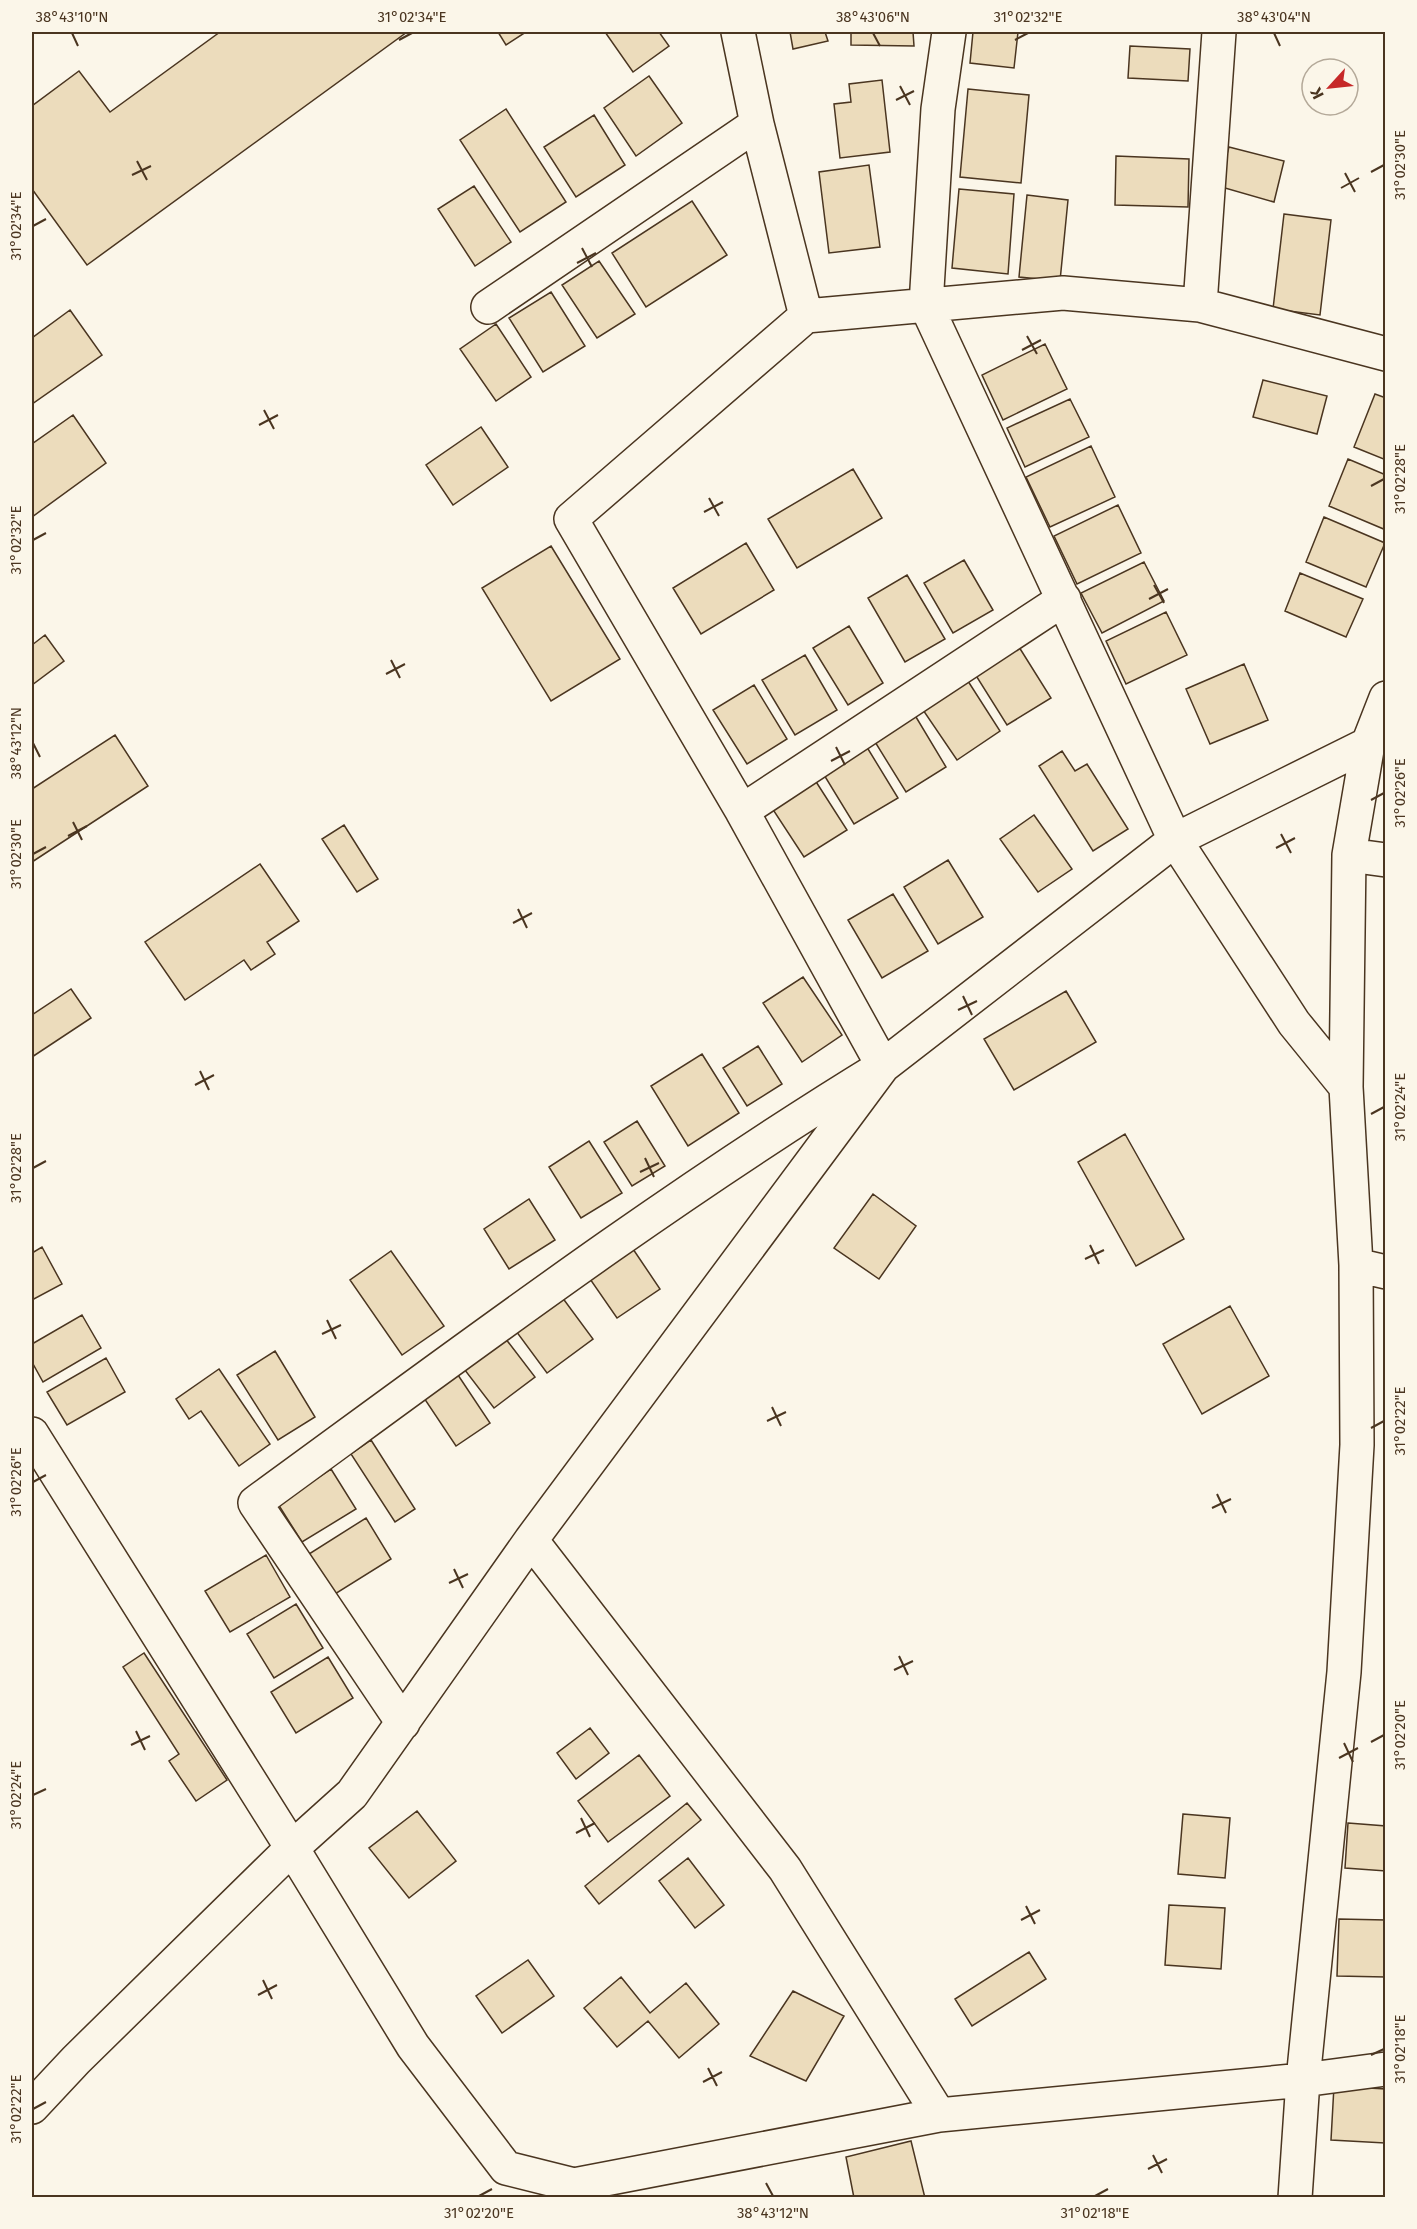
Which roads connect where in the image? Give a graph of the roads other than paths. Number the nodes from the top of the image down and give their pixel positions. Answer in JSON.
{"nodes":[{"id":1,"x":738,"y":32,"type":"edge"},
{"id":2,"x":949,"y":32,"type":"edge"},
{"id":3,"x":1219,"y":32,"type":"edge"},
{"id":4,"x":757,"y":124,"type":"junction"},
{"id":5,"x":926,"y":305,"type":"junction"},
{"id":6,"x":1200,"y":305,"type":"junction"},
{"id":7,"x":488,"y":307,"type":"dead end"},
{"id":8,"x":806,"y":316,"type":"junction"},
{"id":9,"x":1386,"y":354,"type":"edge"},
{"id":10,"x":1064,"y":599,"type":"junction"},
{"id":11,"x":1386,"y":698,"type":"edge"},
{"id":12,"x":1368,"y":744,"type":"junction"},
{"id":13,"x":742,"y":811,"type":"junction"},
{"id":14,"x":1175,"y":840,"type":"junction"},
{"id":15,"x":1349,"y":855,"type":"junction"},
{"id":16,"x":1386,"y":860,"type":"edge"},
{"id":17,"x":883,"y":1066,"type":"junction"},
{"id":18,"x":1346,"y":1087,"type":"junction"},
{"id":19,"x":1371,"y":1268,"type":"edge"},
{"id":20,"x":32,"y":1434,"type":"edge"},
{"id":21,"x":531,"y":1540,"type":"junction"},
{"id":22,"x":403,"y":1723,"type":"junction"},
{"id":23,"x":292,"y":1848,"type":"junction"},
{"id":24,"x":1386,"y":2069,"type":"edge"},
{"id":25,"x":1303,"y":2080,"type":"junction"},
{"id":26,"x":32,"y":2107,"type":"edge"},
{"id":27,"x":939,"y":2115,"type":"junction"},
{"id":28,"x":1295,"y":2198,"type":"edge"}],
"edges":[{"from":1,"to":4,"type":"street"},
{"from":2,"to":5,"type":"street"},
{"from":3,"to":6,"type":"street"},
{"from":4,"to":7,"type":"street"},
{"from":4,"to":8,"type":"street"},
{"from":5,"to":6,"type":"street"},
{"from":5,"to":8,"type":"street"},
{"from":5,"to":10,"type":"street"},
{"from":6,"to":9,"type":"street"},
{"from":8,"to":13,"type":"street"},
{"from":10,"to":13,"type":"street"},
{"from":10,"to":14,"type":"street"},
{"from":11,"to":12,"type":"street"},
{"from":12,"to":14,"type":"street"},
{"from":12,"to":15,"type":"street"},
{"from":13,"to":17,"type":"street"},
{"from":14,"to":17,"type":"street"},
{"from":14,"to":18,"type":"street"},
{"from":15,"to":16,"type":"street"},
{"from":15,"to":18,"type":"street"},
{"from":17,"to":21,"type":"street"},
{"from":17,"to":22,"type":"street"},
{"from":18,"to":19,"type":"street"},
{"from":19,"to":25,"type":"street"},
{"from":20,"to":23,"type":"street"},
{"from":21,"to":22,"type":"street"},
{"from":21,"to":27,"type":"street"},
{"from":22,"to":23,"type":"street"},
{"from":23,"to":26,"type":"street"},
{"from":23,"to":27,"type":"street"},
{"from":24,"to":25,"type":"street"},
{"from":25,"to":27,"type":"street"},
{"from":25,"to":28,"type":"street"}]}
